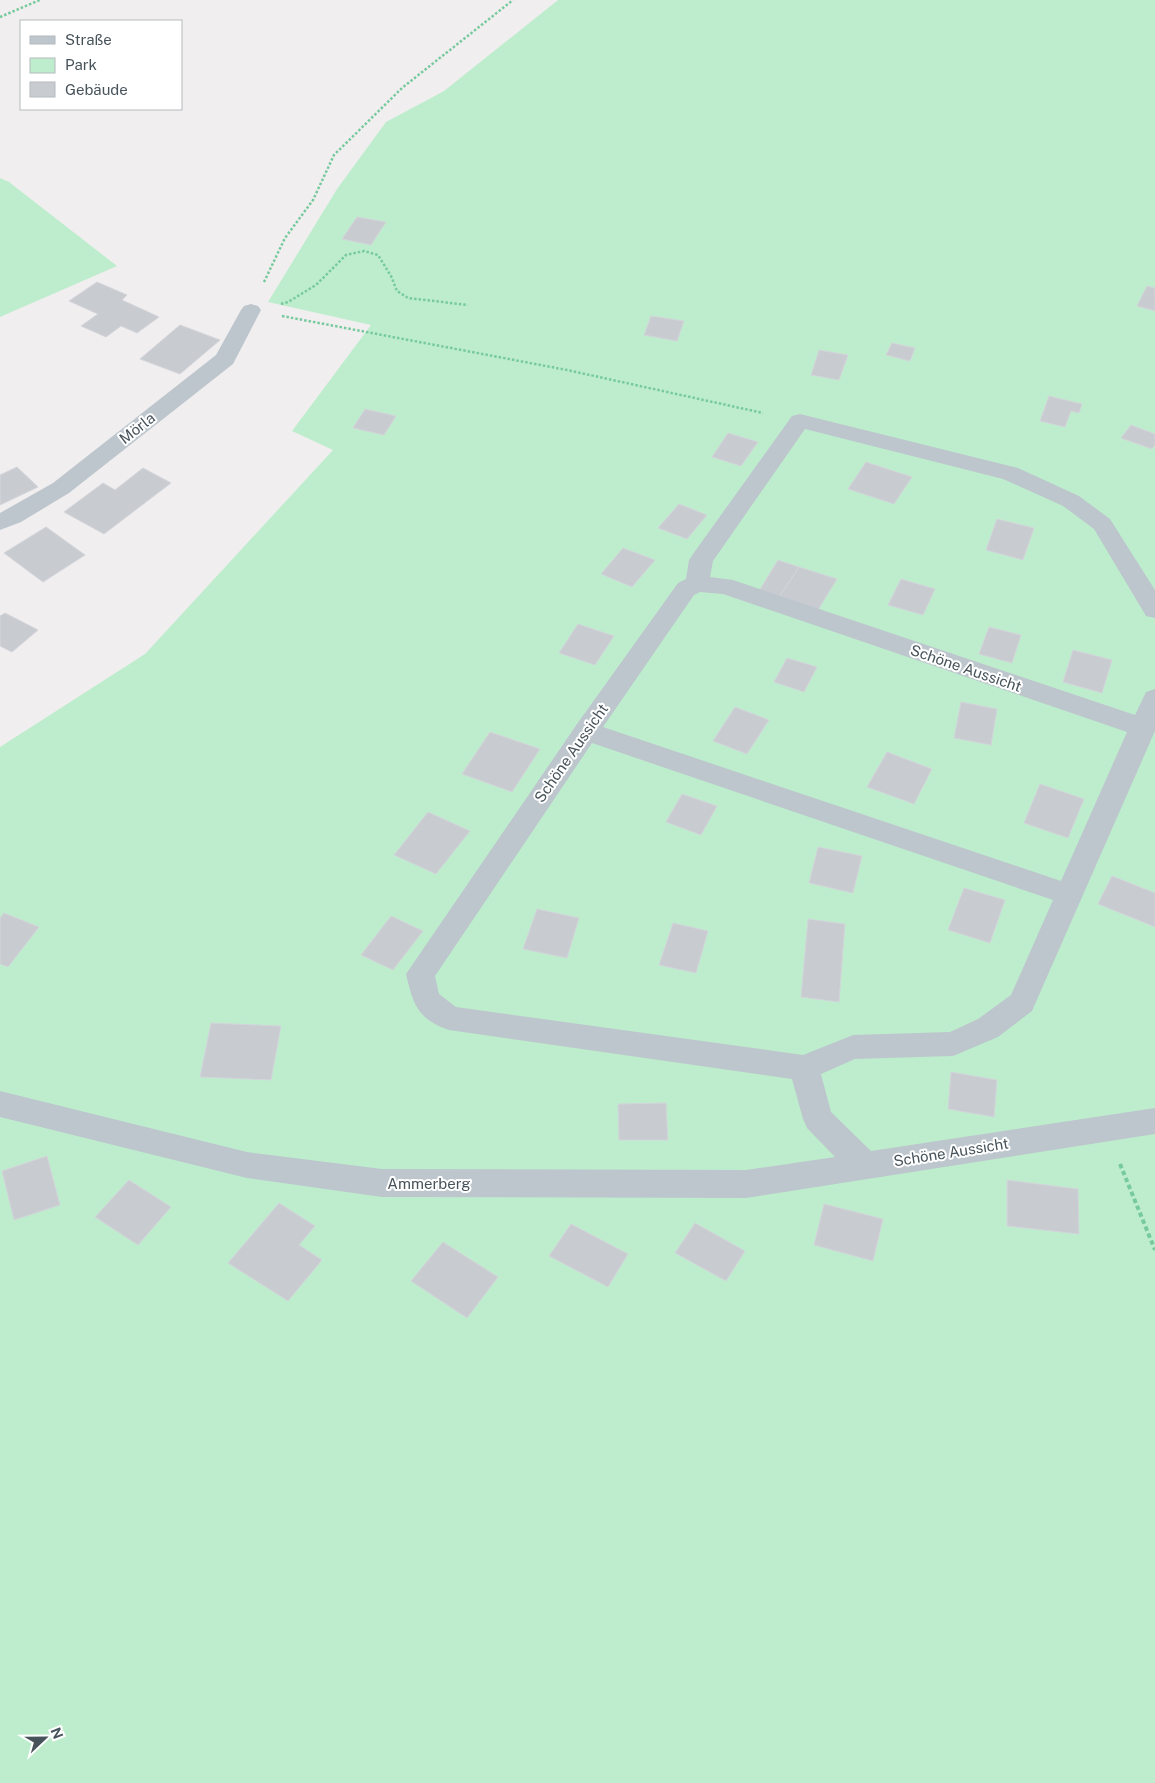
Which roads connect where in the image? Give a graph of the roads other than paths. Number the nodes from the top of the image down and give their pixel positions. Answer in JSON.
{"nodes":[{"id":1,"x":251,"y":310,"type":"road end"},
{"id":2,"x":0,"y":522,"type":"edge"},
{"id":3,"x":697,"y":584,"type":"junction"},
{"id":4,"x":1155,"y":610,"type":"edge"},
{"id":5,"x":1155,"y":698,"type":"edge"},
{"id":6,"x":1144,"y":728,"type":"junction"},
{"id":7,"x":586,"y":731,"type":"junction"},
{"id":8,"x":1070,"y":895,"type":"junction"},
{"id":9,"x":804,"y":1068,"type":"junction"},
{"id":10,"x":0,"y":1104,"type":"edge"},
{"id":11,"x":1155,"y":1121,"type":"edge"},
{"id":12,"x":865,"y":1166,"type":"junction"}],
"edges":[{"from":1,"to":2,"type":"street","name":"Mörla"},
{"from":3,"to":4,"type":"street"},
{"from":3,"to":6,"type":"street","name":"Schöne Aussicht"},
{"from":3,"to":7,"type":"street","name":"Schöne Aussicht"},
{"from":5,"to":6,"type":"street"},
{"from":6,"to":8,"type":"street"},
{"from":7,"to":8,"type":"street"},
{"from":7,"to":9,"type":"street","name":"Schöne Aussicht"},
{"from":8,"to":9,"type":"street"},
{"from":9,"to":12,"type":"street"},
{"from":10,"to":12,"type":"street","name":"Ammerberg"},
{"from":11,"to":12,"type":"street","name":"Schöne Aussicht"}]}
